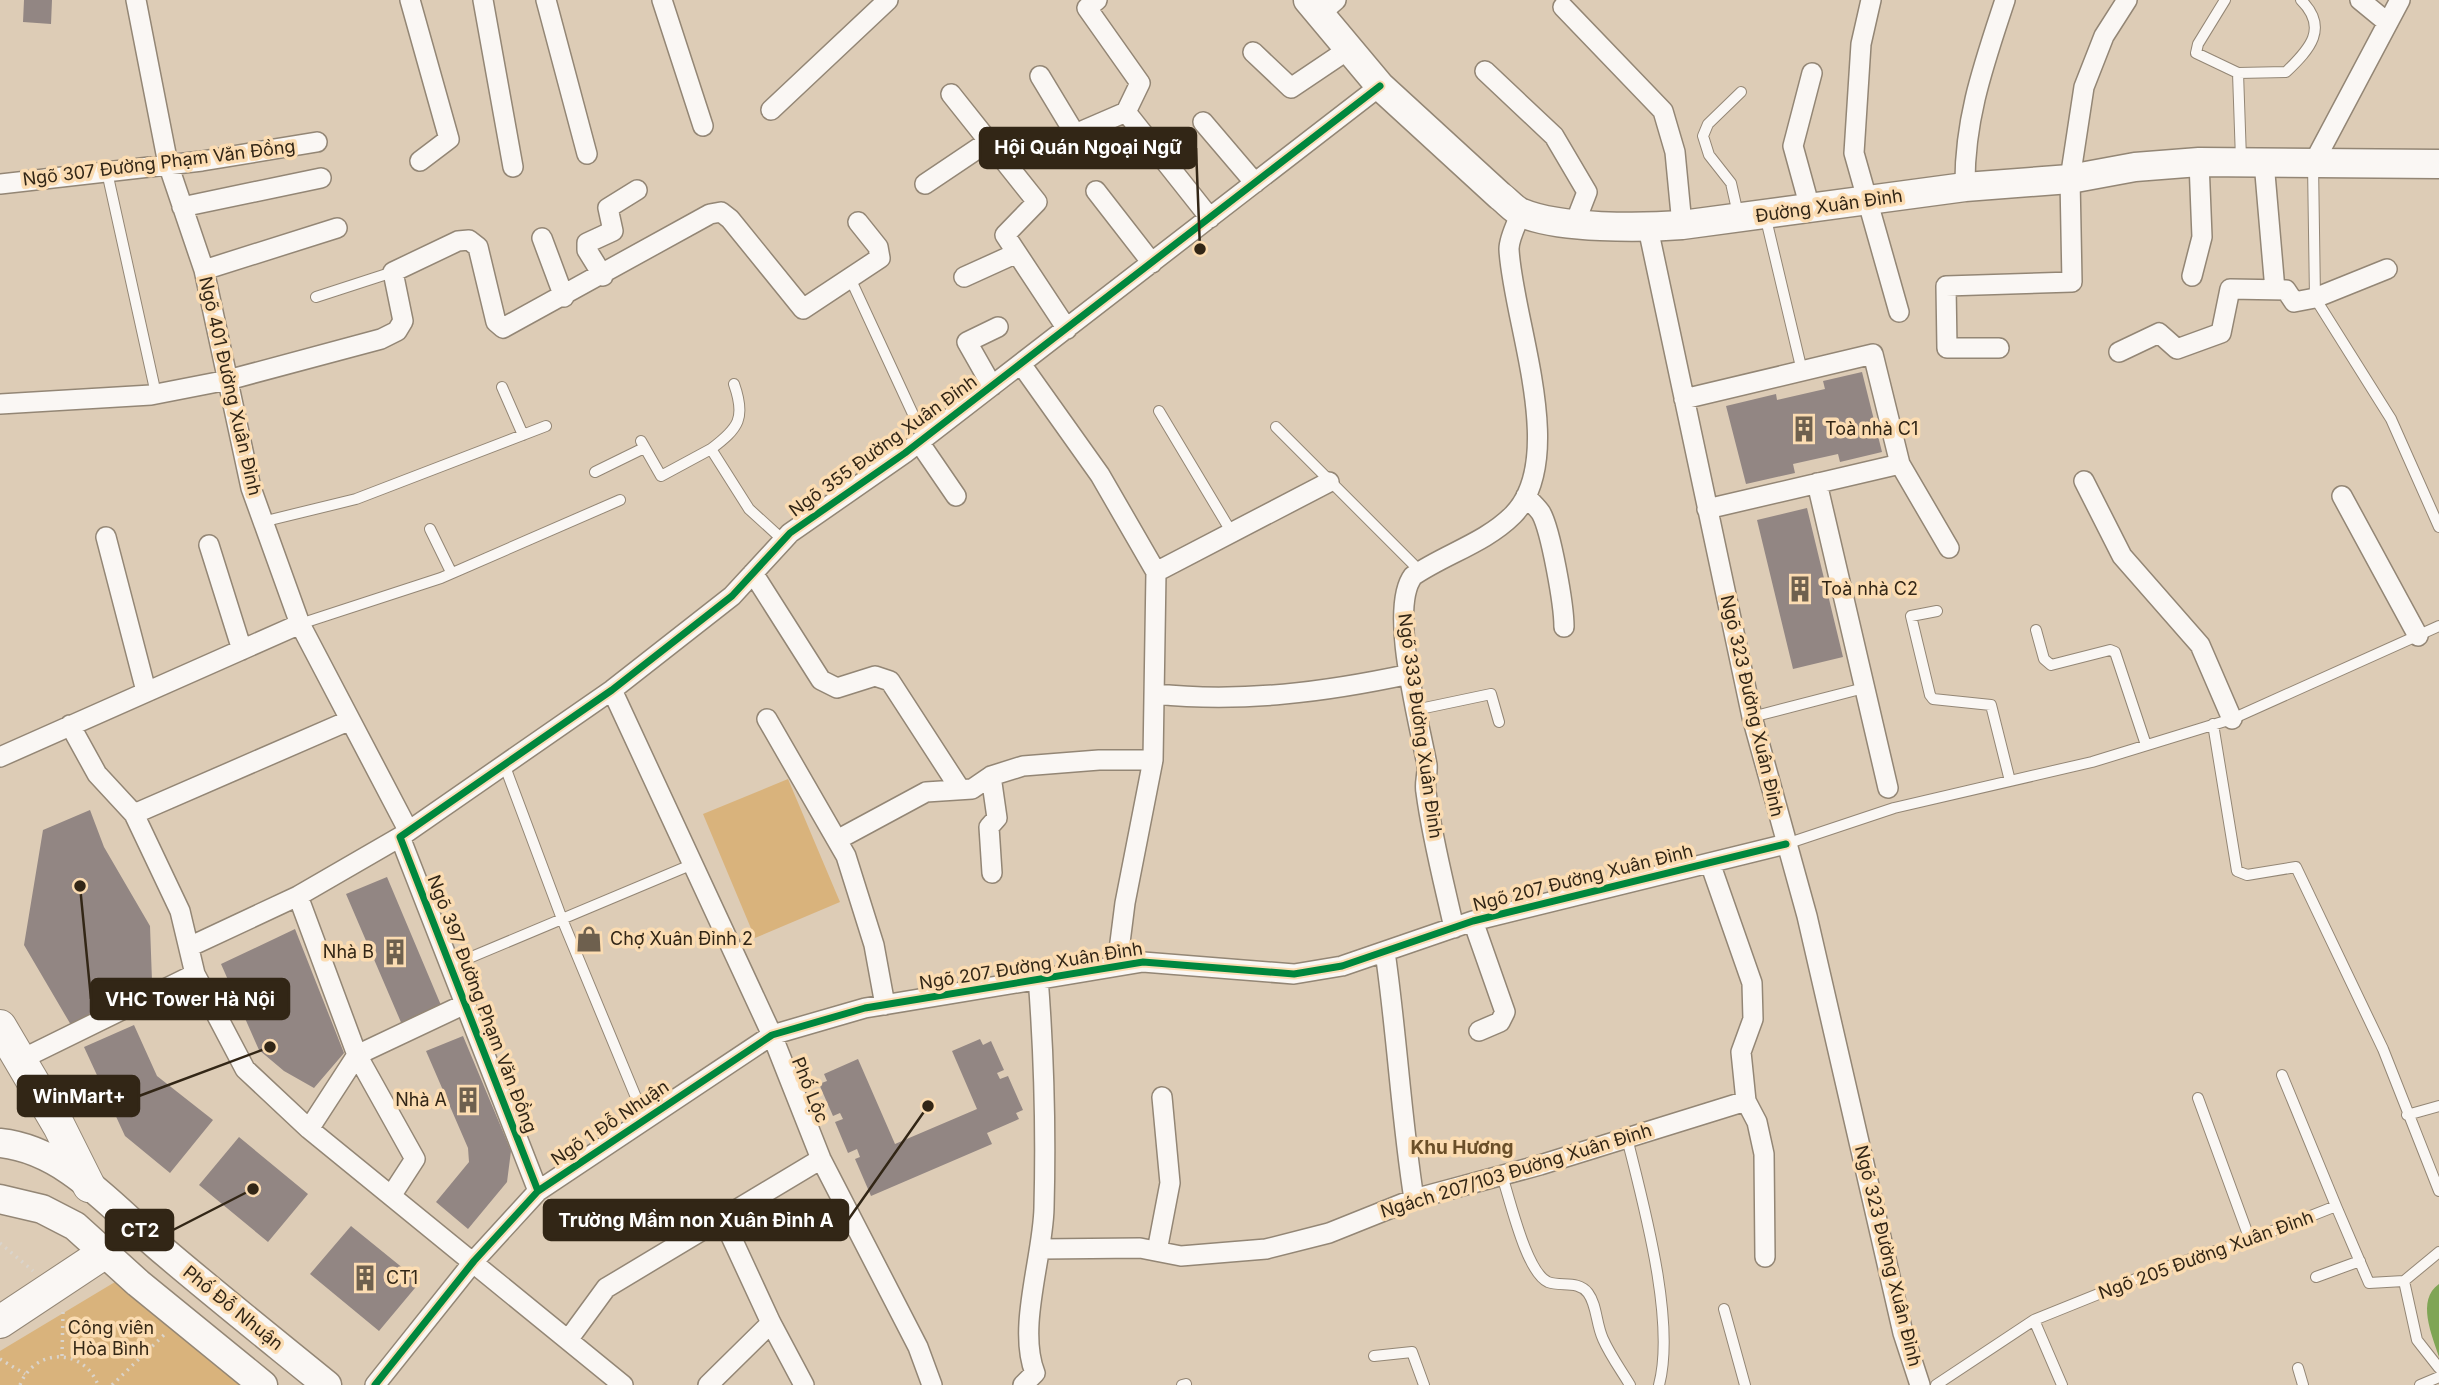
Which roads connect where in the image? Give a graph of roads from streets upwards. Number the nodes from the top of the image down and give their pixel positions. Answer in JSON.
{"nodes":[{"id":1,"x":135,"y":0,"type":"edge"},
{"id":2,"x":410,"y":0,"type":"edge"},
{"id":3,"x":482,"y":0,"type":"edge"},
{"id":4,"x":546,"y":0,"type":"edge"},
{"id":5,"x":662,"y":0,"type":"edge"},
{"id":6,"x":888,"y":0,"type":"edge"},
{"id":7,"x":1097,"y":0,"type":"edge"},
{"id":8,"x":1871,"y":0,"type":"edge"},
{"id":9,"x":2005,"y":0,"type":"edge"},
{"id":10,"x":2127,"y":0,"type":"edge"},
{"id":11,"x":2360,"y":0,"type":"edge"},
{"id":12,"x":2400,"y":0,"type":"edge"},
{"id":13,"x":1321,"y":5,"type":"edge"},
{"id":14,"x":1563,"y":7,"type":"dead end"},
{"id":15,"x":2388,"y":23,"type":"junction"},
{"id":16,"x":1349,"y":48,"type":"junction"},
{"id":17,"x":1253,"y":51,"type":"dead end"},
{"id":18,"x":1485,"y":71,"type":"dead end"},
{"id":19,"x":1812,"y":73,"type":"dead end"},
{"id":20,"x":1040,"y":76,"type":"dead end"},
{"id":21,"x":1380,"y":86,"type":"junction"},
{"id":22,"x":951,"y":94,"type":"dead end"},
{"id":23,"x":771,"y":110,"type":"dead end"},
{"id":24,"x":1126,"y":112,"type":"junction"},
{"id":25,"x":1203,"y":122,"type":"dead end"},
{"id":26,"x":703,"y":126,"type":"dead end"},
{"id":27,"x":989,"y":141,"type":"junction"},
{"id":28,"x":317,"y":142,"type":"dead end"},
{"id":29,"x":587,"y":154,"type":"dead end"},
{"id":30,"x":420,"y":160,"type":"dead end"},
{"id":31,"x":2199,"y":162,"type":"junction"},
{"id":32,"x":2253,"y":162,"type":"junction"},
{"id":33,"x":169,"y":164,"type":"junction"},
{"id":34,"x":2313,"y":164,"type":"junction"},
{"id":35,"x":2439,"y":164,"type":"edge"},
{"id":36,"x":513,"y":167,"type":"dead end"},
{"id":37,"x":321,"y":178,"type":"dead end"},
{"id":38,"x":2070,"y":179,"type":"junction"},
{"id":39,"x":1255,"y":183,"type":"junction"},
{"id":40,"x":0,"y":184,"type":"edge"},
{"id":41,"x":925,"y":184,"type":"dead end"},
{"id":42,"x":1965,"y":187,"type":"junction"},
{"id":43,"x":637,"y":190,"type":"dead end"},
{"id":44,"x":1096,"y":191,"type":"dead end"},
{"id":45,"x":1866,"y":202,"type":"junction"},
{"id":46,"x":182,"y":207,"type":"junction"},
{"id":47,"x":1810,"y":208,"type":"junction"},
{"id":48,"x":1521,"y":213,"type":"junction"},
{"id":49,"x":1210,"y":218,"type":"junction"},
{"id":50,"x":858,"y":222,"type":"dead end"},
{"id":51,"x":1575,"y":223,"type":"junction"},
{"id":52,"x":1682,"y":225,"type":"junction"},
{"id":53,"x":337,"y":228,"type":"dead end"},
{"id":54,"x":1648,"y":228,"type":"junction"},
{"id":55,"x":542,"y":238,"type":"dead end"},
{"id":56,"x":1017,"y":253,"type":"junction"},
{"id":57,"x":1152,"y":263,"type":"junction"},
{"id":58,"x":2387,"y":269,"type":"dead end"},
{"id":59,"x":204,"y":270,"type":"junction"},
{"id":60,"x":603,"y":276,"type":"junction"},
{"id":61,"x":2192,"y":276,"type":"dead end"},
{"id":62,"x":964,"y":277,"type":"dead end"},
{"id":63,"x":2275,"y":290,"type":"junction"},
{"id":64,"x":564,"y":296,"type":"junction"},
{"id":65,"x":1899,"y":312,"type":"dead end"},
{"id":66,"x":998,"y":327,"type":"dead end"},
{"id":67,"x":1067,"y":329,"type":"junction"},
{"id":68,"x":1998,"y":348,"type":"dead end"},
{"id":69,"x":2119,"y":352,"type":"dead end"},
{"id":70,"x":1021,"y":364,"type":"junction"},
{"id":71,"x":228,"y":380,"type":"junction"},
{"id":72,"x":992,"y":386,"type":"junction"},
{"id":73,"x":1684,"y":399,"type":"junction"},
{"id":74,"x":0,"y":404,"type":"edge"},
{"id":75,"x":922,"y":440,"type":"junction"},
{"id":76,"x":1900,"y":464,"type":"junction"},
{"id":77,"x":2084,"y":481,"type":"dead end"},
{"id":78,"x":1329,"y":482,"type":"road end"},
{"id":79,"x":1817,"y":482,"type":"junction"},
{"id":80,"x":956,"y":496,"type":"dead end"},
{"id":81,"x":1526,"y":496,"type":"junction"},
{"id":82,"x":2342,"y":496,"type":"dead end"},
{"id":83,"x":1707,"y":509,"type":"junction"},
{"id":84,"x":106,"y":537,"type":"dead end"},
{"id":85,"x":209,"y":545,"type":"dead end"},
{"id":86,"x":1949,"y":548,"type":"dead end"},
{"id":87,"x":1156,"y":572,"type":"junction"},
{"id":88,"x":753,"y":573,"type":"junction"},
{"id":89,"x":300,"y":624,"type":"junction"},
{"id":90,"x":1564,"y":627,"type":"dead end"},
{"id":91,"x":2418,"y":636,"type":"road end"},
{"id":92,"x":242,"y":650,"type":"junction"},
{"id":93,"x":1410,"y":674,"type":"junction"},
{"id":94,"x":612,"y":690,"type":"junction"},
{"id":95,"x":146,"y":691,"type":"junction"},
{"id":96,"x":1156,"y":694,"type":"junction"},
{"id":97,"x":767,"y":719,"type":"dead end"},
{"id":98,"x":348,"y":721,"type":"junction"},
{"id":99,"x":2222,"y":722,"type":"road end"},
{"id":100,"x":70,"y":724,"type":"junction"},
{"id":101,"x":0,"y":757,"type":"edge"},
{"id":102,"x":1153,"y":760,"type":"junction"},
{"id":103,"x":991,"y":776,"type":"junction"},
{"id":104,"x":1888,"y":788,"type":"dead end"},
{"id":105,"x":960,"y":789,"type":"junction"},
{"id":106,"x":134,"y":814,"type":"junction"},
{"id":107,"x":404,"y":834,"type":"junction"},
{"id":108,"x":837,"y":840,"type":"junction"},
{"id":109,"x":1786,"y":844,"type":"junction"},
{"id":110,"x":1710,"y":863,"type":"junction"},
{"id":111,"x":992,"y":873,"type":"dead end"},
{"id":112,"x":298,"y":896,"type":"junction"},
{"id":113,"x":1473,"y":921,"type":"junction"},
{"id":114,"x":1454,"y":929,"type":"junction"},
{"id":115,"x":188,"y":947,"type":"junction"},
{"id":116,"x":1385,"y":953,"type":"junction"},
{"id":117,"x":1116,"y":966,"type":"junction"},
{"id":118,"x":195,"y":974,"type":"junction"},
{"id":119,"x":1038,"y":977,"type":"junction"},
{"id":120,"x":465,"y":1004,"type":"junction"},
{"id":121,"x":885,"y":1005,"type":"junction"},
{"id":122,"x":0,"y":1026,"type":"edge"},
{"id":123,"x":1479,"y":1031,"type":"dead end"},
{"id":124,"x":772,"y":1035,"type":"junction"},
{"id":125,"x":357,"y":1055,"type":"junction"},
{"id":126,"x":20,"y":1060,"type":"junction"},
{"id":127,"x":1162,"y":1097,"type":"dead end"},
{"id":128,"x":1746,"y":1101,"type":"junction"},
{"id":129,"x":309,"y":1129,"type":"junction"},
{"id":130,"x":0,"y":1143,"type":"edge"},
{"id":131,"x":821,"y":1159,"type":"junction"},
{"id":132,"x":89,"y":1186,"type":"junction"},
{"id":133,"x":538,"y":1191,"type":"junction"},
{"id":134,"x":391,"y":1196,"type":"junction"},
{"id":135,"x":0,"y":1199,"type":"edge"},
{"id":136,"x":1414,"y":1199,"type":"junction"},
{"id":137,"x":722,"y":1217,"type":"junction"},
{"id":138,"x":1041,"y":1250,"type":"junction"},
{"id":139,"x":1157,"y":1251,"type":"junction"},
{"id":140,"x":104,"y":1254,"type":"junction"},
{"id":141,"x":1765,"y":1257,"type":"dead end"},
{"id":142,"x":474,"y":1261,"type":"junction"},
{"id":143,"x":0,"y":1322,"type":"edge"},
{"id":144,"x":771,"y":1323,"type":"junction"},
{"id":145,"x":568,"y":1340,"type":"junction"},
{"id":146,"x":1032,"y":1381,"type":"edge"},
{"id":147,"x":263,"y":1385,"type":"edge"},
{"id":148,"x":327,"y":1385,"type":"edge"},
{"id":149,"x":375,"y":1385,"type":"edge"},
{"id":150,"x":623,"y":1385,"type":"edge"},
{"id":151,"x":708,"y":1385,"type":"edge"},
{"id":152,"x":804,"y":1385,"type":"edge"},
{"id":153,"x":932,"y":1385,"type":"edge"},
{"id":154,"x":1920,"y":1385,"type":"edge"}],
"edges":[{"from":1,"to":33,"type":"street","name":"Ngõ 401 Đường Xuân Đỉnh"},
{"from":2,"to":30,"type":"street"},
{"from":3,"to":36,"type":"street"},
{"from":4,"to":29,"type":"street"},
{"from":5,"to":26,"type":"street"},
{"from":6,"to":23,"type":"street"},
{"from":7,"to":24,"type":"street"},
{"from":8,"to":45,"type":"street"},
{"from":9,"to":42,"type":"street"},
{"from":10,"to":38,"type":"street"},
{"from":11,"to":15,"type":"street"},
{"from":12,"to":15,"type":"street"},
{"from":13,"to":16,"type":"street"},
{"from":14,"to":52,"type":"street"},
{"from":15,"to":34,"type":"street"},
{"from":16,"to":17,"type":"street"},
{"from":16,"to":21,"type":"street"},
{"from":18,"to":51,"type":"street"},
{"from":19,"to":47,"type":"street"},
{"from":20,"to":24,"type":"street"},
{"from":21,"to":39,"type":"street","name":"Ngõ 355 Đường Xuân Đỉnh"},
{"from":21,"to":48,"type":"street"},
{"from":22,"to":27,"type":"street"},
{"from":24,"to":49,"type":"street"},
{"from":25,"to":39,"type":"street"},
{"from":27,"to":41,"type":"street"},
{"from":27,"to":56,"type":"street"},
{"from":28,"to":33,"type":"street","name":"Ngõ 307 Đường Phạm Văn Đồng"},
{"from":31,"to":32,"type":"street","name":"Đường Xuân Đỉnh"},
{"from":31,"to":38,"type":"street","name":"Đường Xuân Đỉnh"},
{"from":31,"to":61,"type":"street"},
{"from":32,"to":34,"type":"street","name":"Đường Xuân Đỉnh"},
{"from":32,"to":63,"type":"street"},
{"from":33,"to":40,"type":"street","name":"Ngõ 307 Đường Phạm Văn Đồng"},
{"from":33,"to":46,"type":"street","name":"Ngõ 401 Đường Xuân Đỉnh"},
{"from":34,"to":35,"type":"street","name":"Đường Xuân Đỉnh"},
{"from":37,"to":46,"type":"street"},
{"from":38,"to":42,"type":"street","name":"Đường Xuân Đỉnh"},
{"from":38,"to":68,"type":"street"},
{"from":39,"to":49,"type":"street","name":"Ngõ 355 Đường Xuân Đỉnh"},
{"from":42,"to":45,"type":"street","name":"Đường Xuân Đỉnh"},
{"from":43,"to":60,"type":"street"},
{"from":44,"to":57,"type":"street"},
{"from":45,"to":47,"type":"street","name":"Đường Xuân Đỉnh"},
{"from":45,"to":65,"type":"street"},
{"from":46,"to":59,"type":"street","name":"Ngõ 401 Đường Xuân Đỉnh"},
{"from":47,"to":52,"type":"street","name":"Đường Xuân Đỉnh"},
{"from":48,"to":51,"type":"street","name":"Đường Xuân Đỉnh"},
{"from":48,"to":81,"type":"street"},
{"from":49,"to":57,"type":"street","name":"Ngõ 355 Đường Xuân Đỉnh"},
{"from":50,"to":60,"type":"street"},
{"from":51,"to":54,"type":"street","name":"Đường Xuân Đỉnh"},
{"from":52,"to":54,"type":"street","name":"Đường Xuân Đỉnh"},
{"from":53,"to":59,"type":"street"},
{"from":54,"to":73,"type":"street","name":"Ngõ 323 Đường Xuân Đỉnh"},
{"from":55,"to":64,"type":"street"},
{"from":56,"to":62,"type":"street"},
{"from":56,"to":67,"type":"street"},
{"from":57,"to":67,"type":"street","name":"Ngõ 355 Đường Xuân Đỉnh"},
{"from":58,"to":63,"type":"street"},
{"from":59,"to":71,"type":"street","name":"Ngõ 401 Đường Xuân Đỉnh"},
{"from":60,"to":64,"type":"street"},
{"from":63,"to":69,"type":"street"},
{"from":64,"to":71,"type":"street"},
{"from":66,"to":72,"type":"street"},
{"from":67,"to":70,"type":"street","name":"Ngõ 355 Đường Xuân Đỉnh"},
{"from":70,"to":72,"type":"street","name":"Ngõ 355 Đường Xuân Đỉnh"},
{"from":70,"to":87,"type":"street"},
{"from":71,"to":74,"type":"street"},
{"from":71,"to":89,"type":"street","name":"Ngõ 401 Đường Xuân Đỉnh"},
{"from":72,"to":75,"type":"street","name":"Ngõ 355 Đường Xuân Đỉnh"},
{"from":73,"to":76,"type":"street"},
{"from":73,"to":83,"type":"street","name":"Ngõ 323 Đường Xuân Đỉnh"},
{"from":75,"to":80,"type":"street"},
{"from":75,"to":88,"type":"street","name":"Ngõ 355 Đường Xuân Đỉnh"},
{"from":76,"to":79,"type":"street"},
{"from":76,"to":86,"type":"street"},
{"from":77,"to":99,"type":"street"},
{"from":78,"to":87,"type":"street"},
{"from":79,"to":83,"type":"street"},
{"from":79,"to":104,"type":"street"},
{"from":81,"to":90,"type":"street"},
{"from":81,"to":93,"type":"street","name":"Ngõ 333 Đường Xuân Đỉnh"},
{"from":82,"to":91,"type":"street"},
{"from":83,"to":109,"type":"street","name":"Ngõ 323 Đường Xuân Đỉnh"},
{"from":84,"to":95,"type":"street"},
{"from":85,"to":92,"type":"street"},
{"from":87,"to":96,"type":"street"},
{"from":88,"to":94,"type":"street","name":"Ngõ 355 Đường Xuân Đỉnh"},
{"from":88,"to":105,"type":"street"},
{"from":89,"to":92,"type":"street"},
{"from":89,"to":98,"type":"street","name":"Ngõ 401 Đường Xuân Đỉnh"},
{"from":92,"to":95,"type":"street"},
{"from":93,"to":96,"type":"street"},
{"from":93,"to":114,"type":"street","name":"Ngõ 333 Đường Xuân Đỉnh"},
{"from":94,"to":107,"type":"street","name":"Ngõ 355 Đường Xuân Đỉnh"},
{"from":94,"to":124,"type":"street","name":"Phố Lộc"},
{"from":95,"to":100,"type":"street"},
{"from":96,"to":102,"type":"street"},
{"from":97,"to":108,"type":"street"},
{"from":98,"to":106,"type":"street"},
{"from":98,"to":107,"type":"street","name":"Ngõ 401 Đường Xuân Đỉnh"},
{"from":100,"to":101,"type":"street"},
{"from":100,"to":106,"type":"street"},
{"from":102,"to":103,"type":"street"},
{"from":102,"to":117,"type":"street"},
{"from":103,"to":105,"type":"street"},
{"from":103,"to":111,"type":"street"},
{"from":105,"to":108,"type":"street"},
{"from":106,"to":115,"type":"street"},
{"from":107,"to":112,"type":"street","name":"Ngõ 355 Đường Xuân Đỉnh"},
{"from":107,"to":120,"type":"street","name":"Ngõ 397 Đường Phạm Văn Đồng"},
{"from":108,"to":121,"type":"street"},
{"from":109,"to":110,"type":"street","name":"Ngõ 207 Đường Xuân Đỉnh"},
{"from":109,"to":154,"type":"street","name":"Ngõ 323 Đường Xuân Đỉnh"},
{"from":110,"to":113,"type":"street","name":"Ngõ 207 Đường Xuân Đỉnh"},
{"from":110,"to":128,"type":"street"},
{"from":112,"to":115,"type":"street","name":"Ngõ 355 Đường Xuân Đỉnh"},
{"from":112,"to":125,"type":"street"},
{"from":113,"to":114,"type":"street","name":"Ngõ 207 Đường Xuân Đỉnh"},
{"from":113,"to":123,"type":"street"},
{"from":114,"to":116,"type":"street","name":"Ngõ 207 Đường Xuân Đỉnh"},
{"from":115,"to":118,"type":"street"},
{"from":116,"to":117,"type":"street","name":"Ngõ 207 Đường Xuân Đỉnh"},
{"from":116,"to":136,"type":"street"},
{"from":117,"to":119,"type":"street","name":"Ngõ 207 Đường Xuân Đỉnh"},
{"from":118,"to":126,"type":"street"},
{"from":118,"to":129,"type":"street"},
{"from":119,"to":121,"type":"street","name":"Ngõ 207 Đường Xuân Đỉnh"},
{"from":119,"to":138,"type":"street"},
{"from":120,"to":125,"type":"street"},
{"from":120,"to":133,"type":"street","name":"Ngõ 397 Đường Phạm Văn Đồng"},
{"from":121,"to":124,"type":"street","name":"Ngõ 207 Đường Xuân Đỉnh"},
{"from":122,"to":126,"type":"main road"},
{"from":124,"to":131,"type":"street","name":"Phố Lộc"},
{"from":124,"to":133,"type":"street","name":"Ngõ 1 Đỗ Nhuận"},
{"from":125,"to":129,"type":"street"},
{"from":125,"to":134,"type":"street"},
{"from":126,"to":132,"type":"main road"},
{"from":127,"to":139,"type":"street"},
{"from":128,"to":136,"type":"street","name":"Ngách 207/103 Đường Xuân Đỉnh"},
{"from":128,"to":141,"type":"street"},
{"from":129,"to":134,"type":"street"},
{"from":130,"to":132,"type":"street","name":"Phố Đỗ Nhuận"},
{"from":131,"to":137,"type":"street"},
{"from":131,"to":153,"type":"street","name":"Phố Lộc"},
{"from":132,"to":148,"type":"street","name":"Phố Đỗ Nhuận"},
{"from":133,"to":142,"type":"street","name":"Ngõ 1 Đỗ Nhuận"},
{"from":134,"to":142,"type":"street"},
{"from":135,"to":140,"type":"street"},
{"from":136,"to":139,"type":"street","name":"Ngách 207/103 Đường Xuân Đỉnh"},
{"from":137,"to":144,"type":"street"},
{"from":137,"to":145,"type":"street"},
{"from":138,"to":139,"type":"street","name":"Ngách 207/103 Đường Xuân Đỉnh"},
{"from":138,"to":146,"type":"street"},
{"from":140,"to":143,"type":"main road"},
{"from":140,"to":147,"type":"street"},
{"from":142,"to":145,"type":"street"},
{"from":142,"to":149,"type":"street","name":"Ngõ 1 Đỗ Nhuận"},
{"from":144,"to":151,"type":"street"},
{"from":144,"to":152,"type":"street"},
{"from":145,"to":150,"type":"street"}]}
